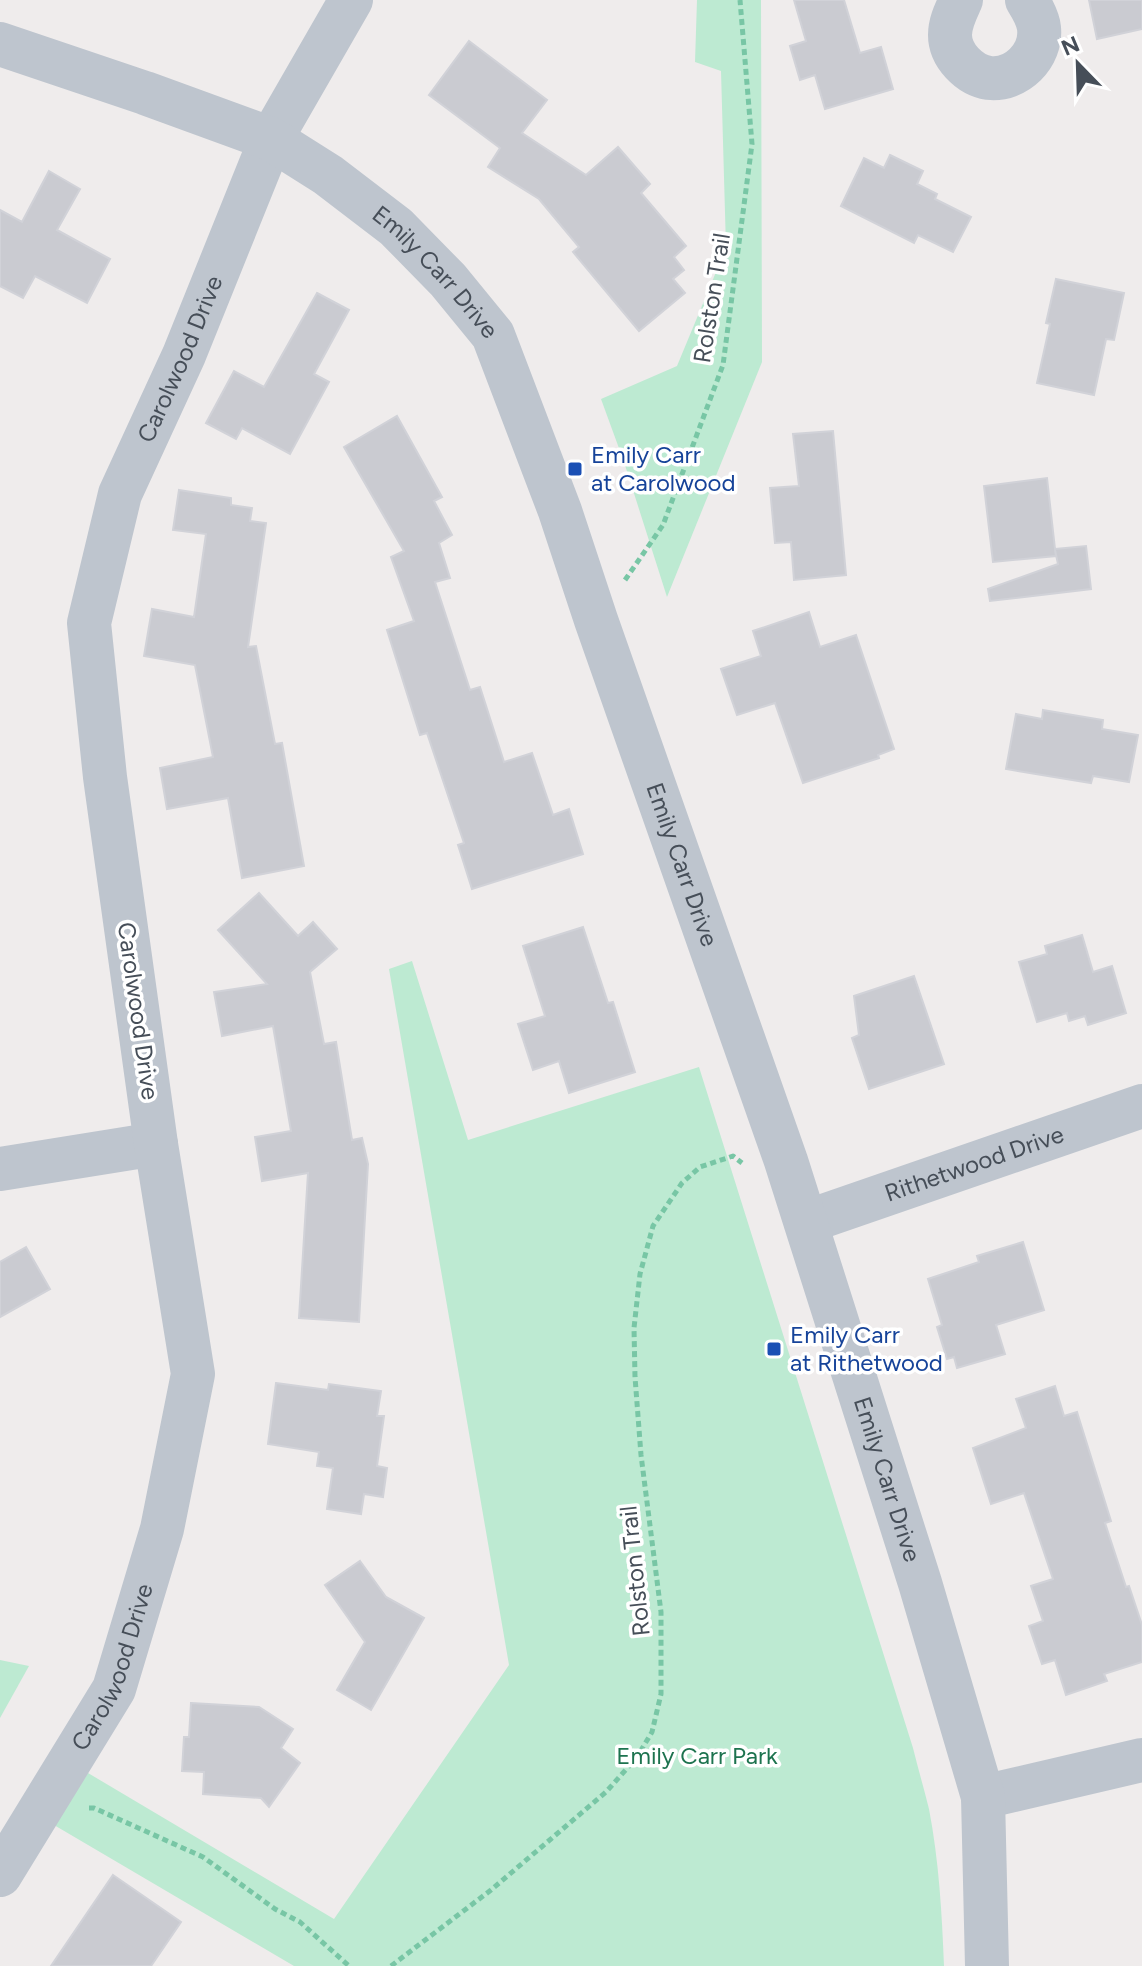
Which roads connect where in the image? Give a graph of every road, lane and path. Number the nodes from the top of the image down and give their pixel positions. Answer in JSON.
{"nodes":[{"id":1,"x":351,"y":0,"type":"edge"},
{"id":2,"x":740,"y":0,"type":"edge"},
{"id":3,"x":961,"y":0,"type":"edge"},
{"id":4,"x":1027,"y":0,"type":"edge"},
{"id":5,"x":0,"y":44,"type":"edge"},
{"id":6,"x":271,"y":139,"type":"junction"},
{"id":7,"x":596,"y":620,"type":"junction"},
{"id":8,"x":1142,"y":1106,"type":"edge"},
{"id":9,"x":156,"y":1144,"type":"junction"},
{"id":10,"x":786,"y":1161,"type":"junction"},
{"id":11,"x":0,"y":1169,"type":"edge"},
{"id":12,"x":806,"y":1222,"type":"junction"},
{"id":13,"x":1142,"y":1760,"type":"edge"},
{"id":14,"x":983,"y":1797,"type":"junction"},
{"id":15,"x":39,"y":1812,"type":"junction"},
{"id":16,"x":0,"y":1875,"type":"edge"},
{"id":17,"x":349,"y":1966,"type":"edge"},
{"id":18,"x":391,"y":1966,"type":"edge"},
{"id":19,"x":987,"y":1966,"type":"edge"}],
"edges":[{"from":1,"to":6,"type":"street","name":"Carolwood Drive"},
{"from":2,"to":7,"type":"path","name":"Rolston Trail"},
{"from":3,"to":4,"type":"street"},
{"from":5,"to":6,"type":"street","name":"Emily Carr Drive"},
{"from":6,"to":7,"type":"street","name":"Emily Carr Drive"},
{"from":6,"to":9,"type":"street","name":"Carolwood Drive"},
{"from":7,"to":10,"type":"street","name":"Emily Carr Drive"},
{"from":8,"to":12,"type":"street","name":"Rithetwood Drive"},
{"from":9,"to":11,"type":"street"},
{"from":9,"to":15,"type":"street","name":"Carolwood Drive"},
{"from":10,"to":12,"type":"street","name":"Emily Carr Drive"},
{"from":10,"to":18,"type":"path","name":"Rolston Trail"},
{"from":12,"to":14,"type":"street","name":"Emily Carr Drive"},
{"from":13,"to":14,"type":"street"},
{"from":14,"to":19,"type":"street","name":"Emily Carr Drive"},
{"from":15,"to":16,"type":"street","name":"Carolwood Drive"},
{"from":15,"to":17,"type":"path"}]}
